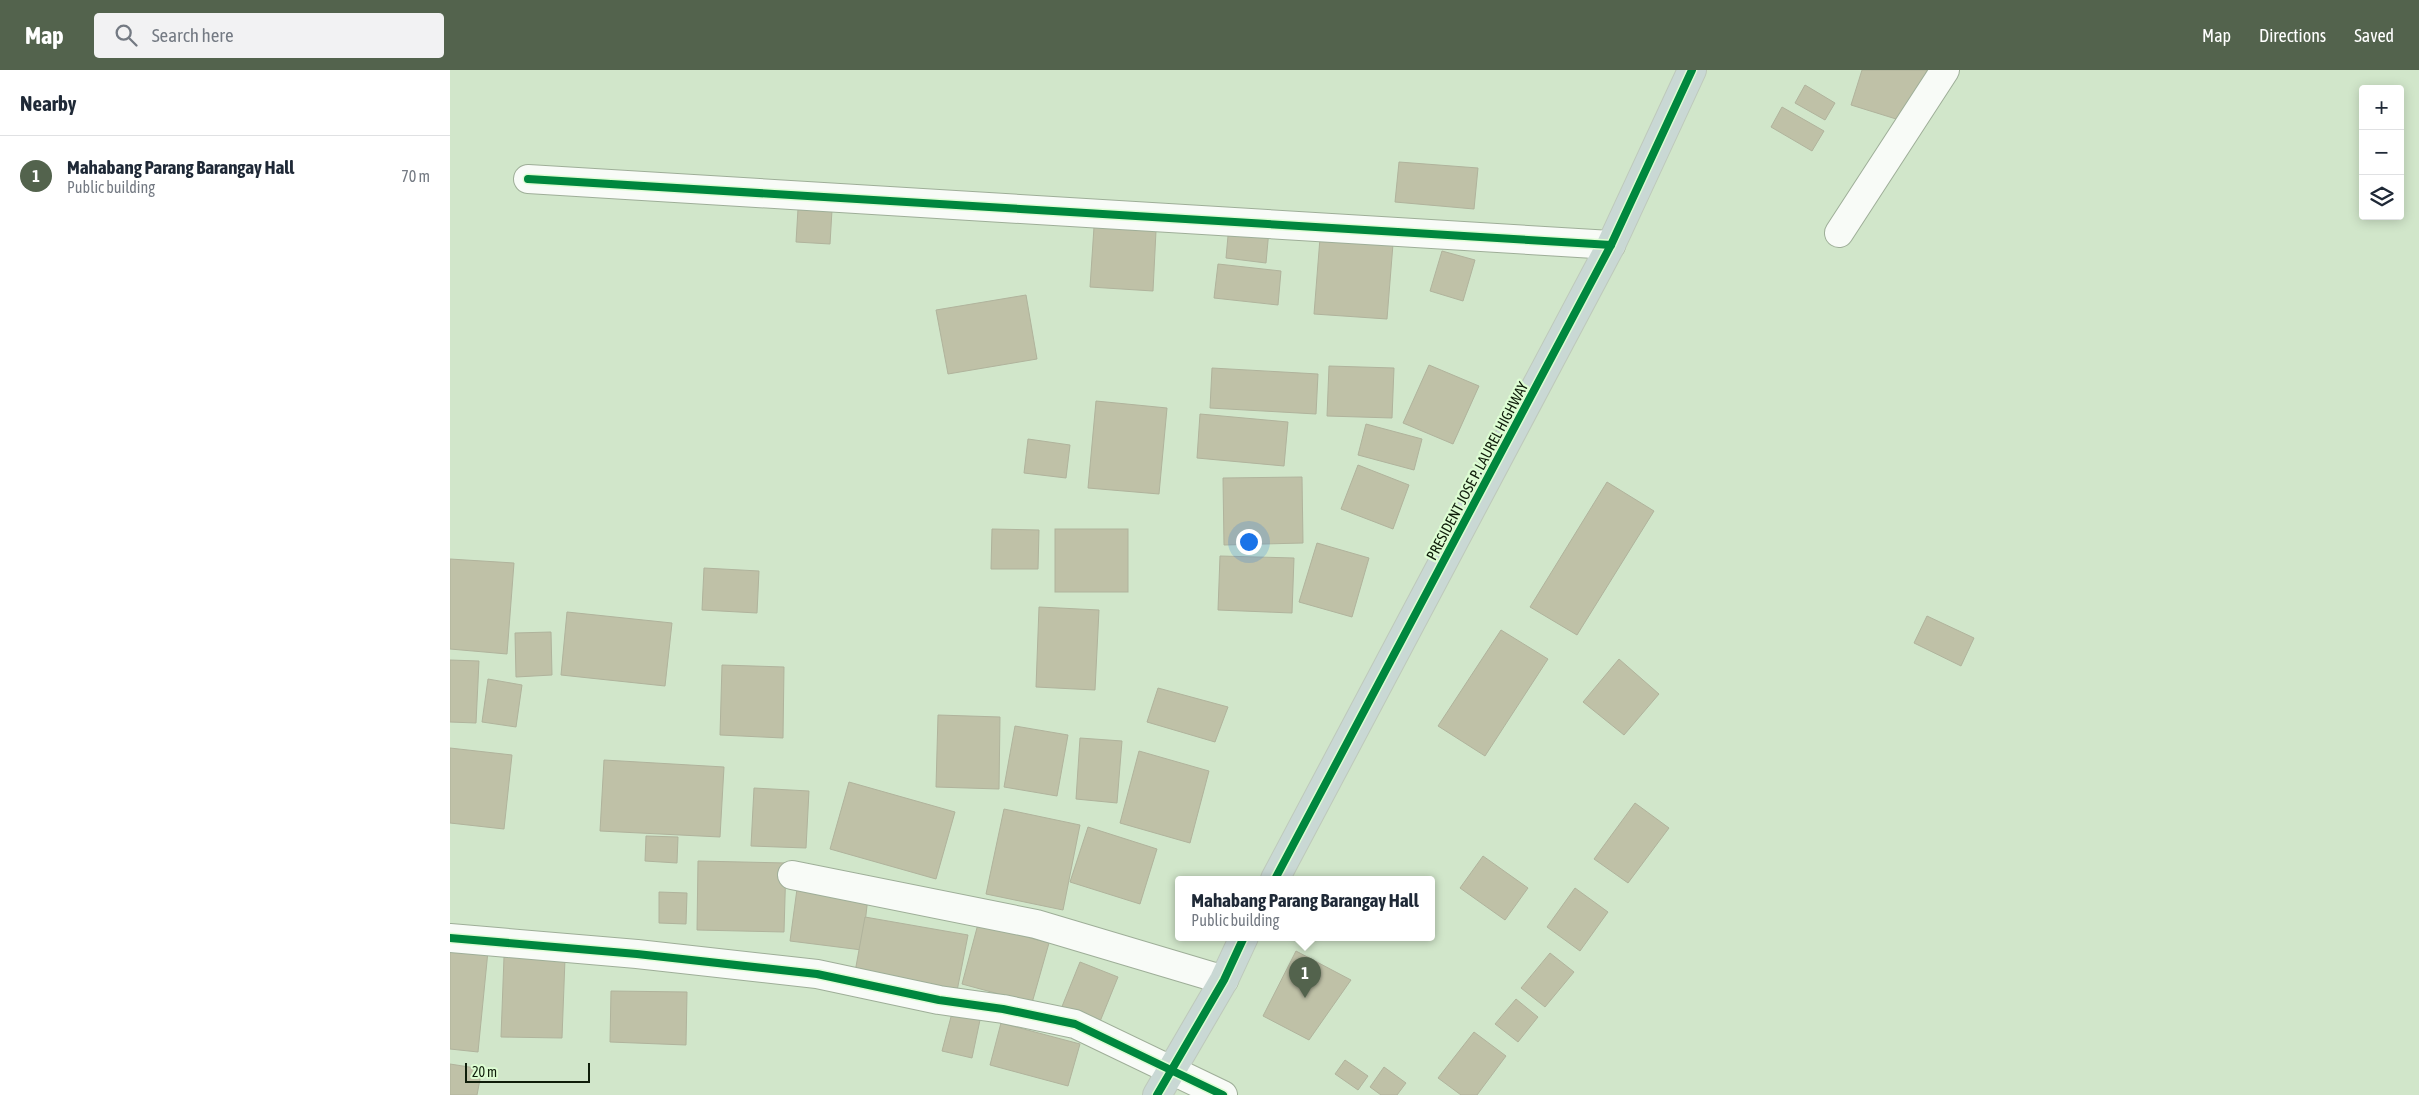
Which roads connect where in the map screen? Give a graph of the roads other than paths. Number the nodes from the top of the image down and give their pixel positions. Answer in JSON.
{"nodes":[{"id":1,"x":1692,"y":70,"type":"edge"},
{"id":2,"x":1945,"y":70,"type":"edge"},
{"id":3,"x":528,"y":180,"type":"dead end"},
{"id":4,"x":1838,"y":233,"type":"dead end"},
{"id":5,"x":1612,"y":245,"type":"junction"},
{"id":6,"x":792,"y":875,"type":"dead end"},
{"id":7,"x":1277,"y":876,"type":"edge"},
{"id":8,"x":450,"y":938,"type":"edge"},
{"id":9,"x":1242,"y":941,"type":"edge"},
{"id":10,"x":1224,"y":980,"type":"junction"},
{"id":11,"x":1171,"y":1071,"type":"junction"},
{"id":12,"x":1157,"y":1095,"type":"edge"},
{"id":13,"x":1223,"y":1095,"type":"edge"}],
"edges":[{"from":1,"to":5,"type":"highway","name":"PRESIDENT JOSE P. LAUREL HIGHWAY"},
{"from":2,"to":4,"type":"street"},
{"from":3,"to":5,"type":"street"},
{"from":5,"to":7,"type":"highway","name":"PRESIDENT JOSE P. LAUREL HIGHWAY"},
{"from":6,"to":10,"type":"street"},
{"from":8,"to":11,"type":"street"},
{"from":9,"to":10,"type":"highway"},
{"from":10,"to":11,"type":"highway"},
{"from":11,"to":12,"type":"highway"},
{"from":11,"to":13,"type":"street"}]}
